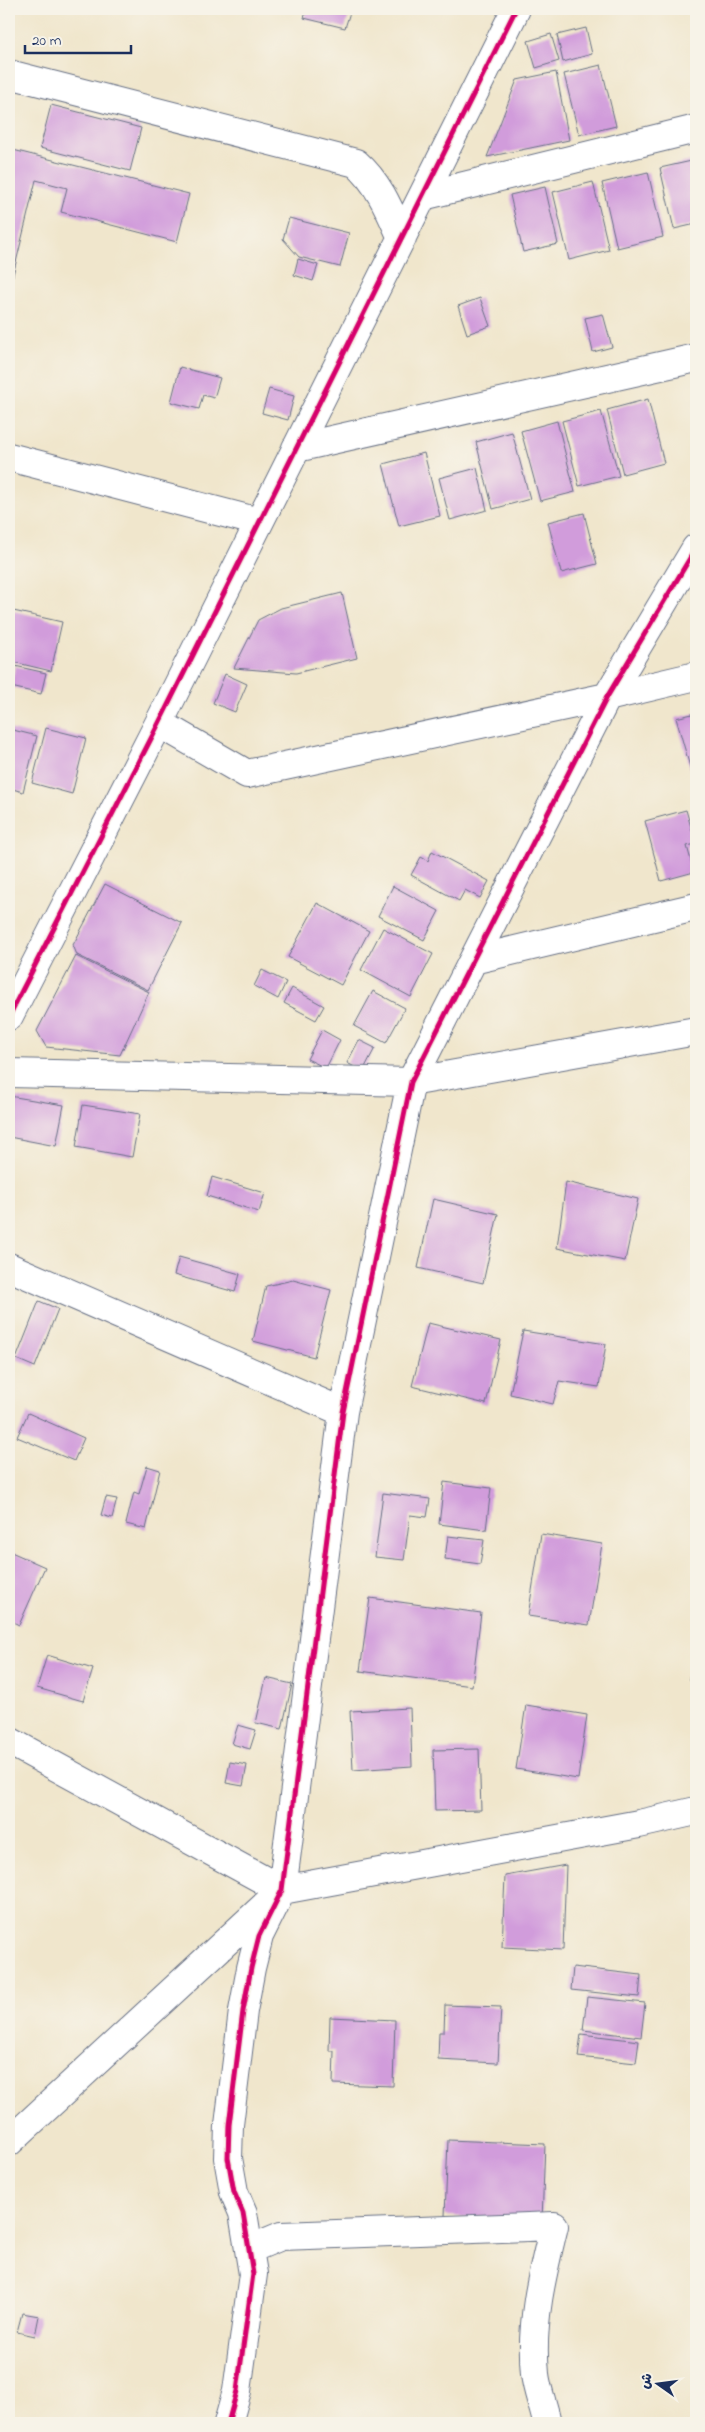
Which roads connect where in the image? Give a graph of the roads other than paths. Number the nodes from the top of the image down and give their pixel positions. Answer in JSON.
{"nodes":[{"id":1,"x":516,"y":9,"type":"edge"},
{"id":2,"x":9,"y":74,"type":"edge"},
{"id":3,"x":696,"y":129,"type":"edge"},
{"id":4,"x":423,"y":196,"type":"junction"},
{"id":5,"x":402,"y":238,"type":"junction"},
{"id":6,"x":696,"y":358,"type":"edge"},
{"id":7,"x":296,"y":448,"type":"junction"},
{"id":8,"x":9,"y":457,"type":"edge"},
{"id":9,"x":259,"y":522,"type":"junction"},
{"id":10,"x":696,"y":548,"type":"edge"},
{"id":11,"x":696,"y":676,"type":"edge"},
{"id":12,"x":607,"y":697,"type":"junction"},
{"id":13,"x":159,"y":723,"type":"junction"},
{"id":14,"x":696,"y":907,"type":"edge"},
{"id":15,"x":473,"y":960,"type":"junction"},
{"id":16,"x":16,"y":988,"type":"edge"},
{"id":17,"x":9,"y":1016,"type":"edge"},
{"id":18,"x":696,"y":1031,"type":"edge"},
{"id":19,"x":9,"y":1073,"type":"edge"},
{"id":20,"x":411,"y":1082,"type":"junction"},
{"id":21,"x":9,"y":1267,"type":"edge"},
{"id":22,"x":343,"y":1412,"type":"junction"},
{"id":23,"x":9,"y":1742,"type":"edge"},
{"id":24,"x":696,"y":1811,"type":"edge"},
{"id":25,"x":282,"y":1890,"type":"junction"},
{"id":26,"x":9,"y":2142,"type":"edge"},
{"id":27,"x":250,"y":2248,"type":"junction"},
{"id":28,"x":228,"y":2423,"type":"edge"},
{"id":29,"x":547,"y":2423,"type":"edge"}],
"edges":[{"from":1,"to":4,"type":"street"},
{"from":2,"to":5,"type":"street"},
{"from":3,"to":4,"type":"street"},
{"from":4,"to":5,"type":"street"},
{"from":5,"to":7,"type":"street"},
{"from":6,"to":7,"type":"street"},
{"from":7,"to":9,"type":"street"},
{"from":8,"to":9,"type":"street"},
{"from":9,"to":13,"type":"street"},
{"from":10,"to":12,"type":"street"},
{"from":11,"to":12,"type":"street"},
{"from":12,"to":13,"type":"street"},
{"from":12,"to":15,"type":"street"},
{"from":13,"to":16,"type":"street"},
{"from":14,"to":15,"type":"street"},
{"from":15,"to":20,"type":"street"},
{"from":16,"to":17,"type":"street"},
{"from":18,"to":20,"type":"street"},
{"from":19,"to":20,"type":"street"},
{"from":20,"to":22,"type":"street"},
{"from":21,"to":22,"type":"street"},
{"from":22,"to":25,"type":"street"},
{"from":23,"to":25,"type":"street"},
{"from":24,"to":25,"type":"street"},
{"from":25,"to":26,"type":"street"},
{"from":25,"to":27,"type":"street"},
{"from":27,"to":28,"type":"street"},
{"from":27,"to":29,"type":"street"}]}
